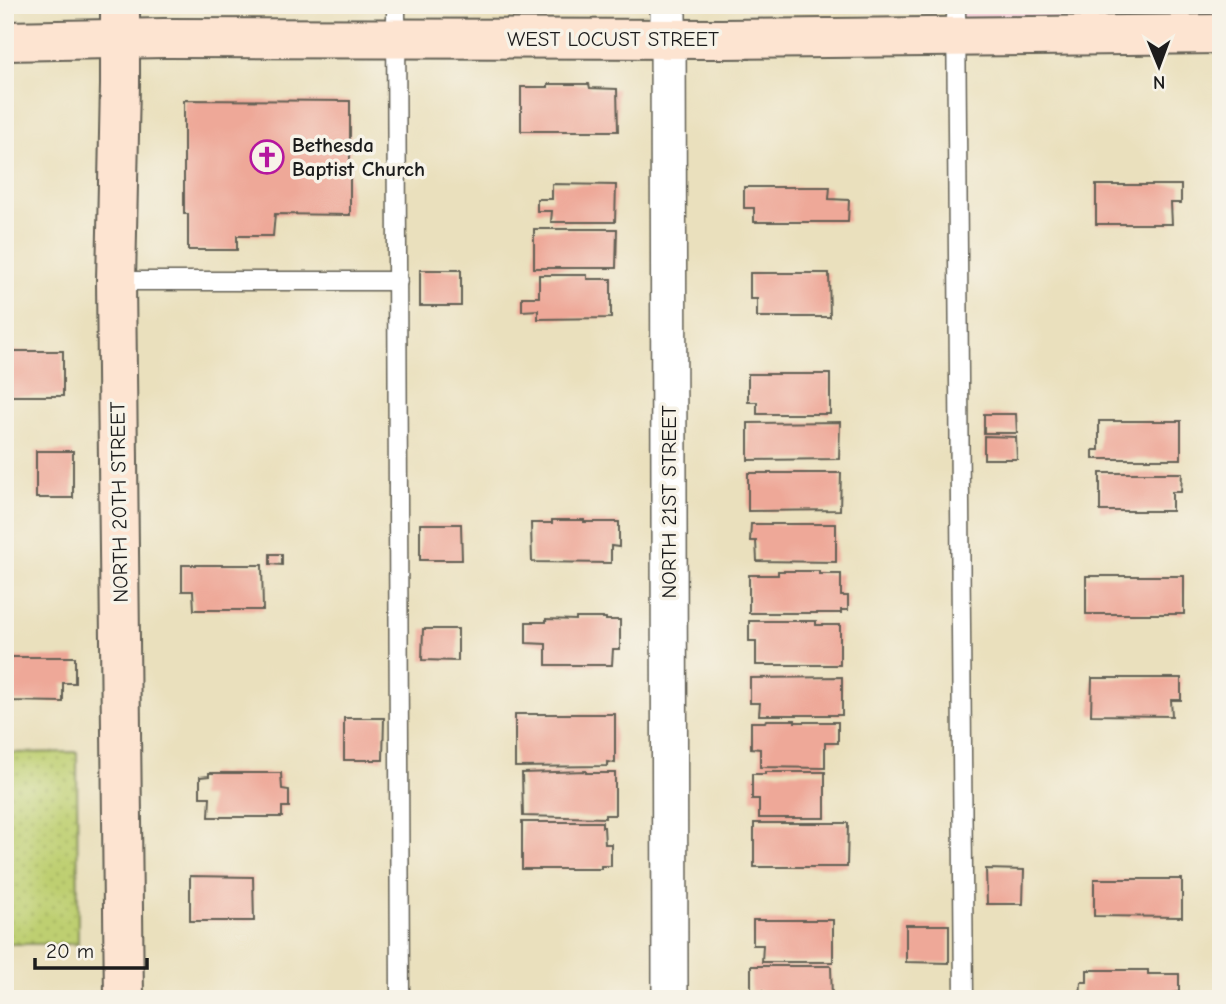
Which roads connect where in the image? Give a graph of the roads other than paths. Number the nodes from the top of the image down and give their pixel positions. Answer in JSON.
{"nodes":[{"id":1,"x":957,"y":21,"type":"edge"},
{"id":2,"x":120,"y":22,"type":"edge"},
{"id":3,"x":397,"y":22,"type":"edge"},
{"id":4,"x":668,"y":22,"type":"edge"},
{"id":5,"x":1221,"y":34,"type":"edge"},
{"id":6,"x":5,"y":41,"type":"edge"},
{"id":7,"x":116,"y":281,"type":"junction"},
{"id":8,"x":398,"y":281,"type":"junction"},
{"id":9,"x":124,"y":999,"type":"edge"},
{"id":10,"x":400,"y":999,"type":"edge"},
{"id":11,"x":670,"y":999,"type":"edge"},
{"id":12,"x":964,"y":999,"type":"edge"}],
"edges":[{"from":1,"to":4,"type":"street","name":"WEST LOCUST STREET"},
{"from":1,"to":5,"type":"street","name":"WEST LOCUST STREET"},
{"from":1,"to":12,"type":"lane"},
{"from":2,"to":3,"type":"street","name":"WEST LOCUST STREET"},
{"from":2,"to":6,"type":"street","name":"WEST LOCUST STREET"},
{"from":2,"to":7,"type":"street","name":"NORTH 20TH STREET"},
{"from":3,"to":4,"type":"street","name":"WEST LOCUST STREET"},
{"from":3,"to":8,"type":"lane"},
{"from":4,"to":11,"type":"street","name":"NORTH 21ST STREET"},
{"from":7,"to":8,"type":"lane"},
{"from":7,"to":9,"type":"street","name":"NORTH 20TH STREET"},
{"from":8,"to":10,"type":"lane"}]}
